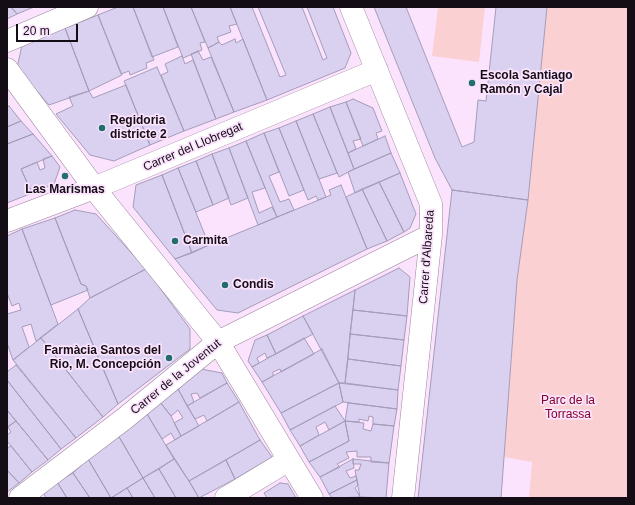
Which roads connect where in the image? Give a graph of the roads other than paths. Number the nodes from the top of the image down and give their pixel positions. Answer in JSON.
{"nodes":[{"id":1,"x":87,"y":7,"type":"edge"},
{"id":2,"x":351,"y":7,"type":"edge"},
{"id":3,"x":7,"y":41,"type":"edge"},
{"id":4,"x":7,"y":70,"type":"edge"},
{"id":5,"x":377,"y":70,"type":"junction"},
{"id":6,"x":94,"y":188,"type":"junction"},
{"id":7,"x":7,"y":221,"type":"edge"},
{"id":8,"x":432,"y":235,"type":"junction"},
{"id":9,"x":218,"y":342,"type":"junction"},
{"id":10,"x":288,"y":460,"type":"junction"},
{"id":11,"x":20,"y":498,"type":"edge"},
{"id":12,"x":226,"y":498,"type":"edge"},
{"id":13,"x":312,"y":498,"type":"edge"},
{"id":14,"x":403,"y":498,"type":"edge"}],
"edges":[{"from":1,"to":3,"type":"street"},
{"from":2,"to":5,"type":"street","name":"Carrer d'Albareda"},
{"from":4,"to":6,"type":"street"},
{"from":5,"to":6,"type":"street","name":"Carrer del Llobregat"},
{"from":5,"to":8,"type":"street","name":"Carrer d'Albareda"},
{"from":6,"to":7,"type":"street","name":"Carrer del Llobregat"},
{"from":6,"to":9,"type":"street"},
{"from":8,"to":9,"type":"street","name":"Carrer de la Joventut"},
{"from":8,"to":14,"type":"street","name":"Carrer d'Albareda"},
{"from":9,"to":10,"type":"street"},
{"from":9,"to":11,"type":"street","name":"Carrer de la Joventut"},
{"from":10,"to":12,"type":"street"},
{"from":10,"to":13,"type":"street"}]}
